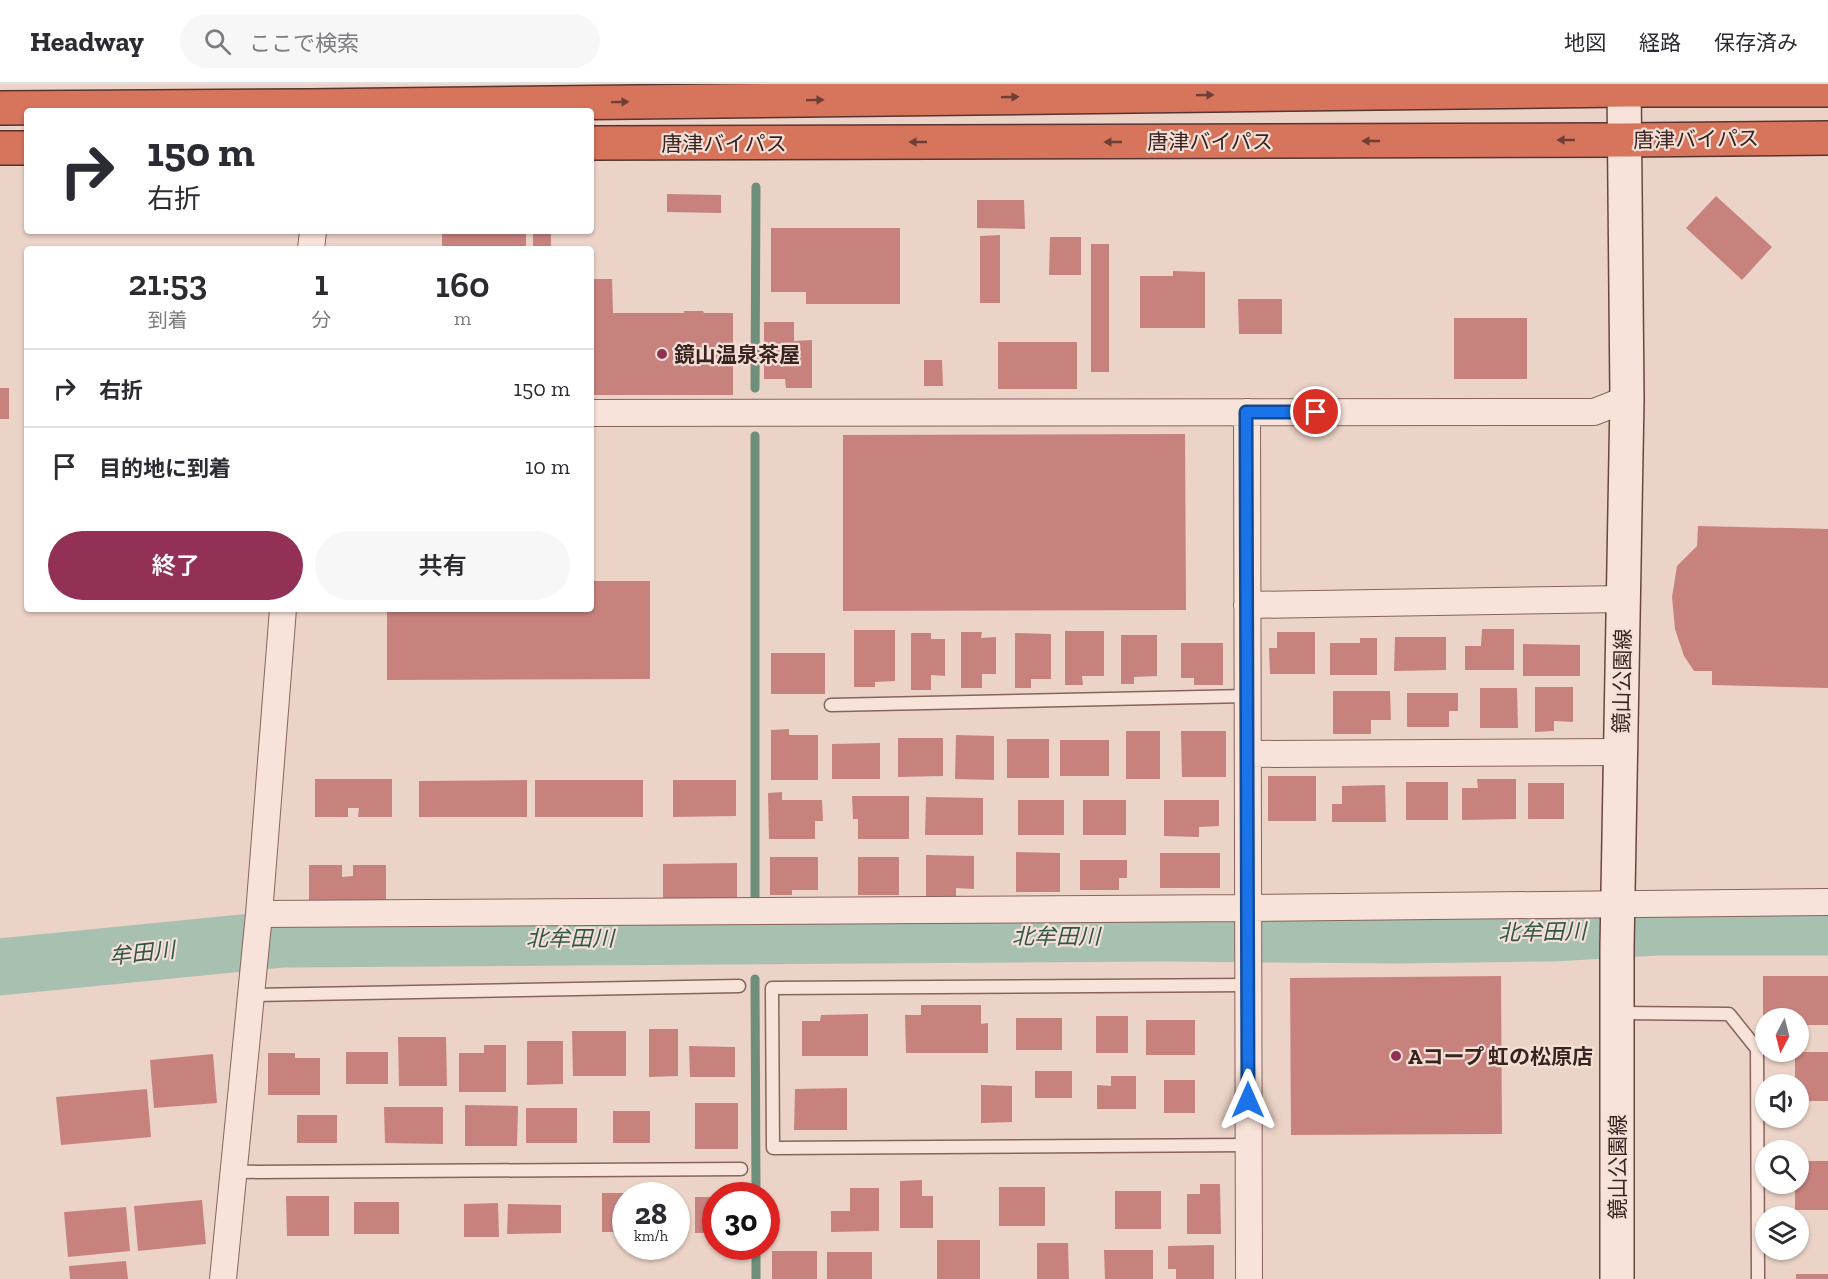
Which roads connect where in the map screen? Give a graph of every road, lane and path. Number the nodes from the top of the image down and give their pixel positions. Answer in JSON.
{"nodes":[{"id":1,"x":1624,"y":87,"type":"edge"},
{"id":2,"x":1828,"y":90,"type":"edge"},
{"id":3,"x":0,"y":108,"type":"edge"},
{"id":4,"x":1828,"y":138,"type":"edge"},
{"id":5,"x":1625,"y":140,"type":"junction"},
{"id":6,"x":594,"y":143,"type":"edge"},
{"id":7,"x":0,"y":148,"type":"edge"},
{"id":8,"x":24,"y":148,"type":"edge"},
{"id":9,"x":1627,"y":399,"type":"junction"},
{"id":10,"x":1246,"y":412,"type":"junction"},
{"id":11,"x":594,"y":413,"type":"edge"},
{"id":12,"x":1624,"y":599,"type":"junction"},
{"id":13,"x":1247,"y":605,"type":"junction"},
{"id":14,"x":283,"y":612,"type":"edge"},
{"id":15,"x":1247,"y":696,"type":"junction"},
{"id":16,"x":831,"y":705,"type":"dead end"},
{"id":17,"x":1620,"y":752,"type":"junction"},
{"id":18,"x":1248,"y":754,"type":"junction"},
{"id":19,"x":1828,"y":902,"type":"edge"},
{"id":20,"x":1618,"y":905,"type":"junction"},
{"id":21,"x":1248,"y":909,"type":"junction"},
{"id":22,"x":258,"y":919,"type":"junction"},
{"id":23,"x":1248,"y":985,"type":"junction"},
{"id":24,"x":739,"y":987,"type":"dead end"},
{"id":25,"x":250,"y":995,"type":"junction"},
{"id":26,"x":1617,"y":1013,"type":"junction"},
{"id":27,"x":1248,"y":1145,"type":"junction"},
{"id":28,"x":741,"y":1168,"type":"dead end"},
{"id":29,"x":233,"y":1172,"type":"junction"},
{"id":30,"x":223,"y":1279,"type":"edge"},
{"id":31,"x":1249,"y":1279,"type":"edge"},
{"id":32,"x":1617,"y":1279,"type":"edge"},
{"id":33,"x":1758,"y":1279,"type":"edge"}],
"edges":[{"from":1,"to":2,"type":"highway","name":"唐津バイパス"},
{"from":3,"to":1,"type":"highway","name":"唐津バイパス","one_way":true},
{"from":1,"to":5,"type":"main road","name":"鏡山公園線"},
{"from":4,"to":5,"type":"highway","name":"唐津バイパス"},
{"from":5,"to":6,"type":"highway","name":"唐津バイパス","one_way":true},
{"from":5,"to":9,"type":"main road","name":"鏡山公園線"},
{"from":7,"to":8,"type":"highway"},
{"from":9,"to":10,"type":"street"},
{"from":9,"to":12,"type":"main road","name":"鏡山公園線"},
{"from":10,"to":11,"type":"street"},
{"from":10,"to":13,"type":"street"},
{"from":12,"to":13,"type":"street"},
{"from":12,"to":17,"type":"main road","name":"鏡山公園線"},
{"from":13,"to":15,"type":"street"},
{"from":14,"to":22,"type":"street"},
{"from":15,"to":16,"type":"lane"},
{"from":15,"to":18,"type":"street"},
{"from":17,"to":18,"type":"street"},
{"from":17,"to":20,"type":"main road","name":"鏡山公園線"},
{"from":18,"to":21,"type":"street"},
{"from":19,"to":20,"type":"street"},
{"from":20,"to":21,"type":"street"},
{"from":20,"to":26,"type":"main road","name":"鏡山公園線"},
{"from":21,"to":22,"type":"street"},
{"from":21,"to":23,"type":"street"},
{"from":22,"to":25,"type":"street"},
{"from":23,"to":27,"type":"street"},
{"from":23,"to":27,"type":"lane"},
{"from":24,"to":25,"type":"lane"},
{"from":25,"to":29,"type":"street"},
{"from":26,"to":32,"type":"main road","name":"鏡山公園線"},
{"from":26,"to":33,"type":"lane"},
{"from":27,"to":31,"type":"street"},
{"from":28,"to":29,"type":"lane"},
{"from":29,"to":30,"type":"street"}]}
